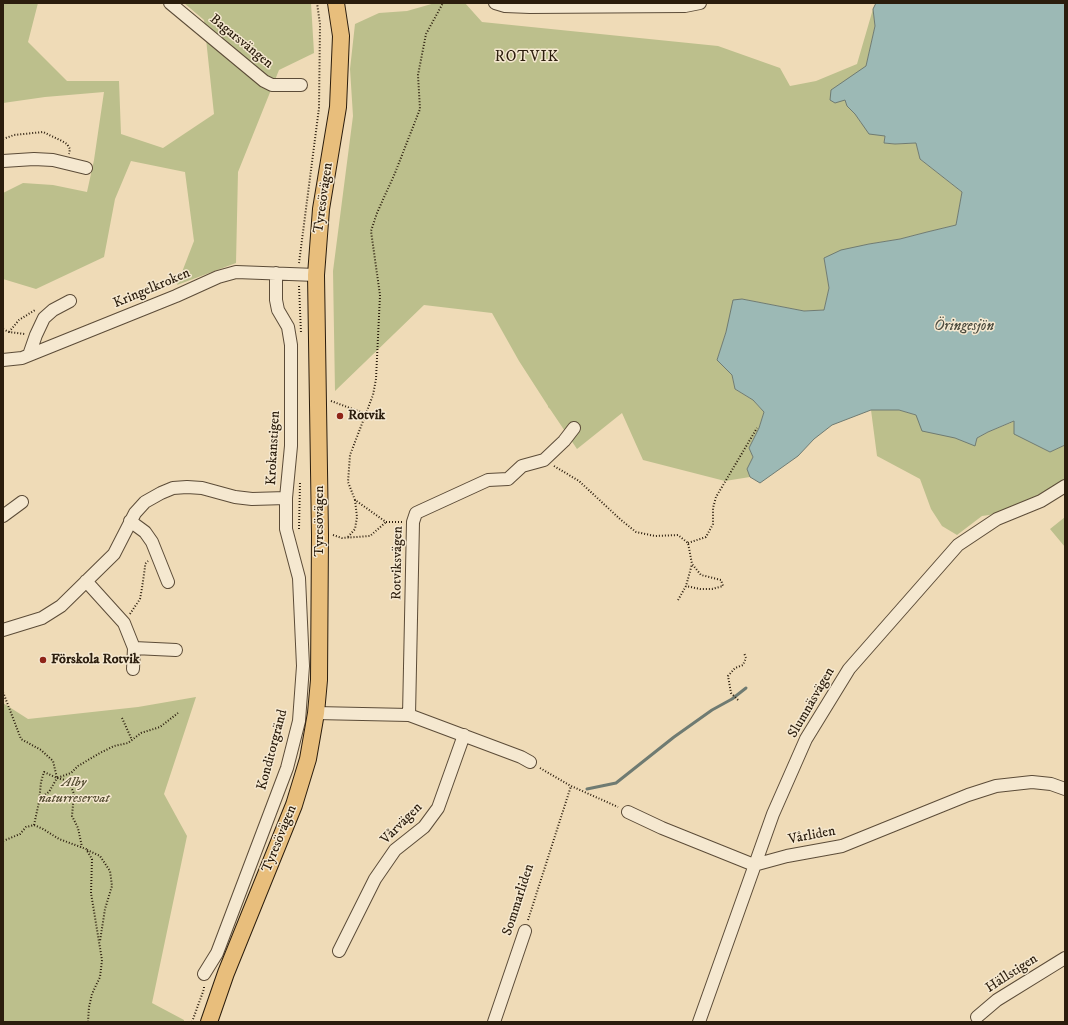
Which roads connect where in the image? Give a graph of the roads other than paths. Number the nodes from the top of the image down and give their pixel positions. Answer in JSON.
{"nodes":[{"id":1,"x":170,"y":3,"type":"edge"},
{"id":2,"x":336,"y":3,"type":"edge"},
{"id":3,"x":495,"y":3,"type":"edge"},
{"id":4,"x":700,"y":3,"type":"edge"},
{"id":5,"x":513,"y":5,"type":"edge"},
{"id":6,"x":632,"y":5,"type":"edge"},
{"id":7,"x":301,"y":85,"type":"dead end"},
{"id":8,"x":3,"y":161,"type":"edge"},
{"id":9,"x":86,"y":168,"type":"dead end"},
{"id":10,"x":276,"y":273,"type":"junction"},
{"id":11,"x":316,"y":275,"type":"junction"},
{"id":12,"x":70,"y":301,"type":"dead end"},
{"id":13,"x":29,"y":355,"type":"junction"},
{"id":14,"x":3,"y":360,"type":"edge"},
{"id":15,"x":574,"y":428,"type":"dead end"},
{"id":16,"x":1065,"y":486,"type":"edge"},
{"id":17,"x":286,"y":498,"type":"junction"},
{"id":18,"x":22,"y":502,"type":"dead end"},
{"id":19,"x":3,"y":516,"type":"edge"},
{"id":20,"x":130,"y":521,"type":"junction"},
{"id":21,"x":86,"y":581,"type":"junction"},
{"id":22,"x":168,"y":582,"type":"dead end"},
{"id":23,"x":3,"y":630,"type":"edge"},
{"id":24,"x":134,"y":648,"type":"junction"},
{"id":25,"x":176,"y":650,"type":"dead end"},
{"id":26,"x":133,"y":669,"type":"dead end"},
{"id":27,"x":316,"y":713,"type":"junction"},
{"id":28,"x":409,"y":715,"type":"junction"},
{"id":29,"x":464,"y":735,"type":"junction"},
{"id":30,"x":530,"y":762,"type":"road end"},
{"id":31,"x":1065,"y":789,"type":"edge"},
{"id":32,"x":628,"y":812,"type":"road end"},
{"id":33,"x":754,"y":865,"type":"junction"},
{"id":34,"x":525,"y":931,"type":"road end"},
{"id":35,"x":339,"y":951,"type":"dead end"},
{"id":36,"x":1065,"y":958,"type":"edge"},
{"id":37,"x":204,"y":974,"type":"road end"},
{"id":38,"x":977,"y":1017,"type":"dead end"},
{"id":39,"x":209,"y":1022,"type":"edge"},
{"id":40,"x":494,"y":1022,"type":"edge"},
{"id":41,"x":699,"y":1022,"type":"edge"}],
"edges":[{"from":1,"to":7,"type":"street","name":"Bagarsvängen"},
{"from":2,"to":11,"type":"main road","name":"Tyresövägen"},
{"from":3,"to":5,"type":"street"},
{"from":4,"to":6,"type":"street"},
{"from":5,"to":6,"type":"street"},
{"from":8,"to":9,"type":"street"},
{"from":10,"to":11,"type":"street","name":"Kringelkroken"},
{"from":10,"to":13,"type":"street","name":"Kringelkroken"},
{"from":10,"to":17,"type":"street","name":"Krokanstigen"},
{"from":11,"to":27,"type":"main road","name":"Tyresövägen"},
{"from":12,"to":13,"type":"street"},
{"from":13,"to":14,"type":"street","name":"Kringelkroken"},
{"from":15,"to":28,"type":"street","name":"Rotviksvägen"},
{"from":16,"to":33,"type":"street","name":"Slumnäsvägen"},
{"from":17,"to":20,"type":"street","name":"Krokanstigen"},
{"from":17,"to":37,"type":"street","name":"Konditorgränd"},
{"from":18,"to":19,"type":"street"},
{"from":20,"to":21,"type":"street","name":"Krokanstigen"},
{"from":20,"to":22,"type":"street"},
{"from":21,"to":23,"type":"street","name":"Krokanstigen"},
{"from":21,"to":24,"type":"street"},
{"from":24,"to":25,"type":"street"},
{"from":24,"to":26,"type":"street"},
{"from":27,"to":28,"type":"street"},
{"from":27,"to":39,"type":"main road","name":"Tyresövägen"},
{"from":28,"to":29,"type":"street"},
{"from":29,"to":30,"type":"street"},
{"from":29,"to":35,"type":"street","name":"Vårvägen"},
{"from":31,"to":33,"type":"street","name":"Vårliden"},
{"from":32,"to":33,"type":"street"},
{"from":33,"to":41,"type":"street","name":"Slumnäsvägen"},
{"from":34,"to":40,"type":"street","name":"Sommarliden"},
{"from":36,"to":38,"type":"street","name":"Hällstigen"}]}
